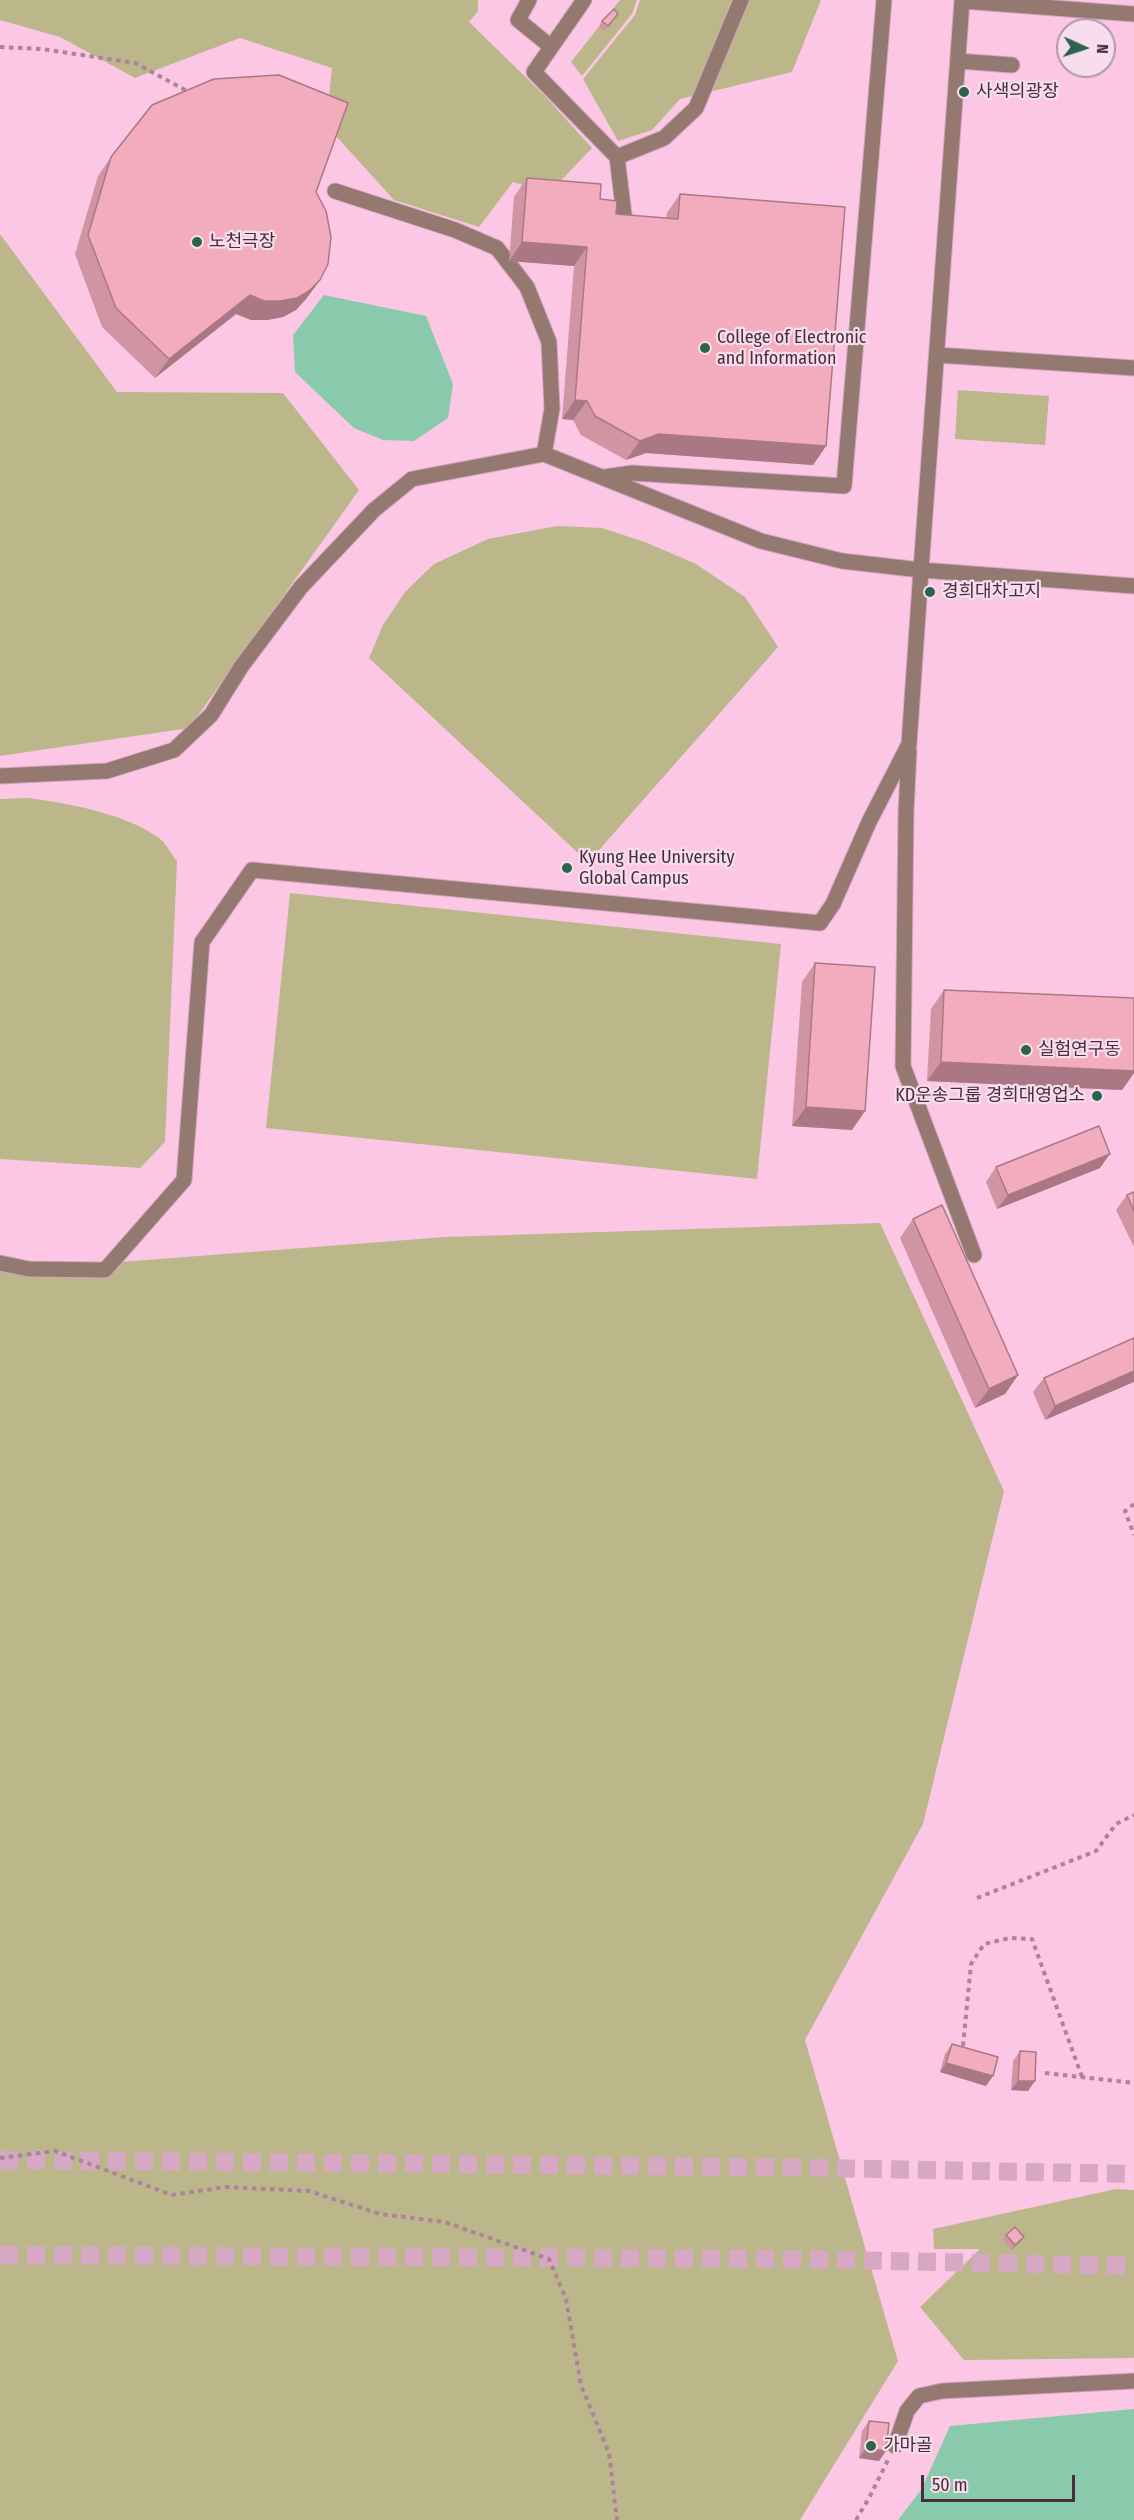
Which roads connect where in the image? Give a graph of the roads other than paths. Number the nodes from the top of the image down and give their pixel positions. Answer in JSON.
{"nodes":[{"id":1,"x":529,"y":0,"type":"edge"},
{"id":2,"x":584,"y":0,"type":"edge"},
{"id":3,"x":741,"y":0,"type":"edge"},
{"id":4,"x":884,"y":0,"type":"edge"},
{"id":5,"x":959,"y":0,"type":"edge"},
{"id":6,"x":1134,"y":14,"type":"edge"},
{"id":7,"x":550,"y":46,"type":"junction"},
{"id":8,"x":958,"y":61,"type":"junction"},
{"id":9,"x":1012,"y":65,"type":"dead end"},
{"id":10,"x":617,"y":157,"type":"junction"},
{"id":11,"x":335,"y":191,"type":"dead end"},
{"id":12,"x":625,"y":224,"type":"edge"},
{"id":13,"x":937,"y":356,"type":"junction"},
{"id":14,"x":1134,"y":368,"type":"edge"},
{"id":15,"x":544,"y":454,"type":"junction"},
{"id":16,"x":605,"y":477,"type":"junction"},
{"id":17,"x":921,"y":570,"type":"junction"},
{"id":18,"x":1134,"y":586,"type":"edge"},
{"id":19,"x":909,"y":744,"type":"junction"},
{"id":20,"x":0,"y":776,"type":"edge"},
{"id":21,"x":974,"y":1255,"type":"dead end"},
{"id":22,"x":0,"y":1263,"type":"edge"},
{"id":23,"x":1134,"y":2381,"type":"edge"},
{"id":24,"x":895,"y":2446,"type":"road end"}],
"edges":[{"from":1,"to":7,"type":"street"},
{"from":2,"to":7,"type":"street"},
{"from":3,"to":10,"type":"street"},
{"from":4,"to":16,"type":"street"},
{"from":5,"to":6,"type":"street"},
{"from":5,"to":8,"type":"street"},
{"from":7,"to":10,"type":"street"},
{"from":8,"to":9,"type":"street"},
{"from":8,"to":13,"type":"street"},
{"from":10,"to":12,"type":"street"},
{"from":11,"to":15,"type":"street"},
{"from":13,"to":14,"type":"street"},
{"from":13,"to":17,"type":"street"},
{"from":15,"to":16,"type":"street"},
{"from":15,"to":20,"type":"street"},
{"from":16,"to":17,"type":"street"},
{"from":17,"to":18,"type":"street"},
{"from":17,"to":19,"type":"street"},
{"from":19,"to":21,"type":"street"},
{"from":19,"to":22,"type":"street"},
{"from":23,"to":24,"type":"street"}]}
